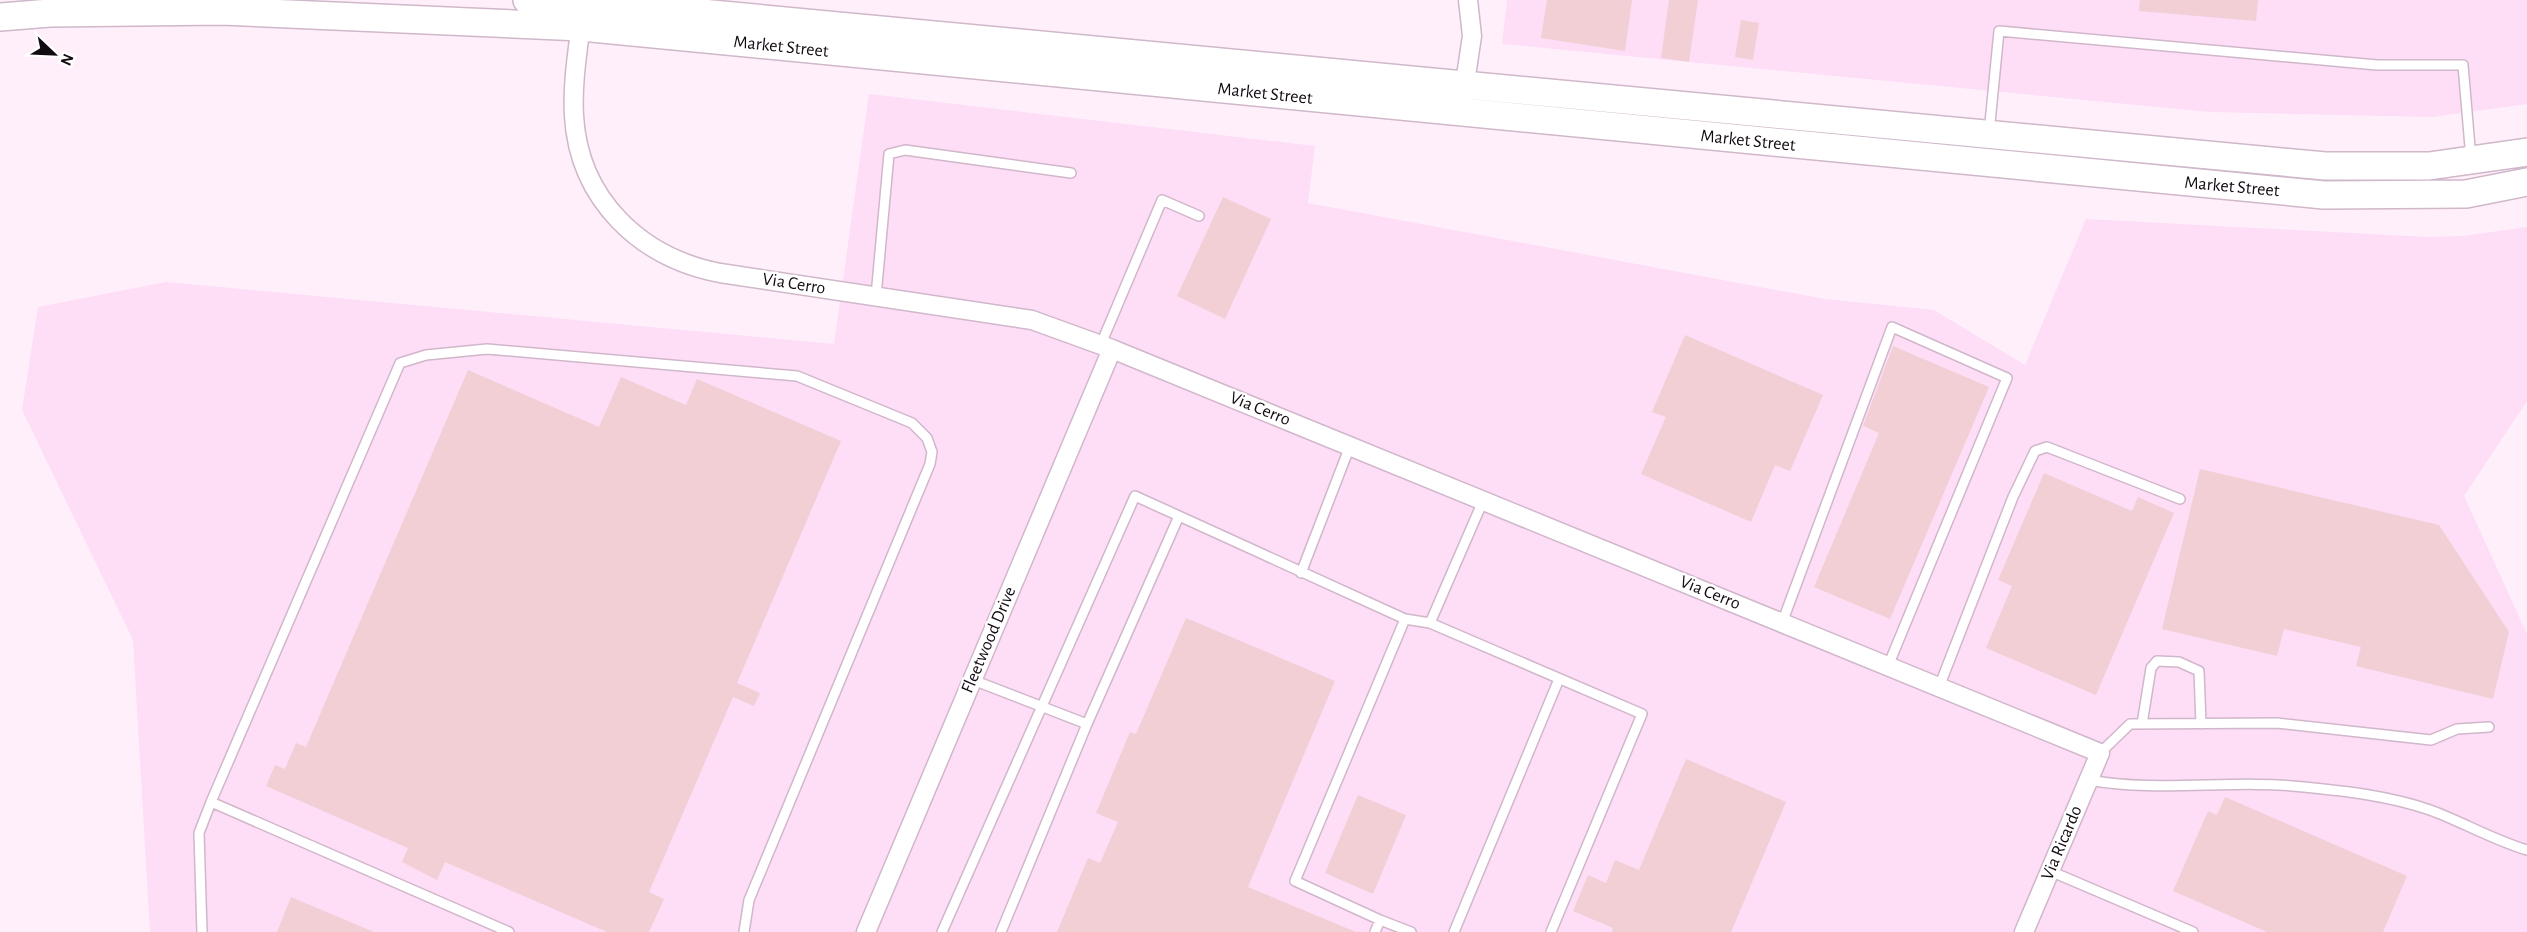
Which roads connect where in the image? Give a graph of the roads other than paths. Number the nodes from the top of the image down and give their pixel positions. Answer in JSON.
{"nodes":[{"id":1,"x":527,"y":0,"type":"edge"},
{"id":2,"x":1468,"y":0,"type":"edge"},
{"id":3,"x":583,"y":10,"type":"edge"},
{"id":4,"x":0,"y":17,"type":"edge"},
{"id":5,"x":1464,"y":86,"type":"junction"},
{"id":6,"x":1462,"y":113,"type":"junction"},
{"id":7,"x":1988,"y":135,"type":"junction"},
{"id":8,"x":2527,"y":152,"type":"edge"},
{"id":9,"x":2471,"y":160,"type":"junction"},
{"id":10,"x":1071,"y":173,"type":"dead end"},
{"id":11,"x":2527,"y":182,"type":"edge"},
{"id":12,"x":1199,"y":216,"type":"dead end"},
{"id":13,"x":876,"y":296,"type":"junction"},
{"id":14,"x":1106,"y":346,"type":"junction"},
{"id":15,"x":1350,"y":446,"type":"junction"},
{"id":16,"x":2181,"y":499,"type":"dead end"},
{"id":17,"x":1483,"y":501,"type":"junction"},
{"id":18,"x":1179,"y":516,"type":"junction"},
{"id":19,"x":1301,"y":573,"type":"junction"},
{"id":20,"x":1405,"y":619,"type":"junction"},
{"id":21,"x":1430,"y":623,"type":"junction"},
{"id":22,"x":1782,"y":623,"type":"junction"},
{"id":23,"x":1888,"y":666,"type":"junction"},
{"id":24,"x":1559,"y":679,"type":"junction"},
{"id":25,"x":973,"y":680,"type":"junction"},
{"id":26,"x":1939,"y":687,"type":"junction"},
{"id":27,"x":1040,"y":706,"type":"junction"},
{"id":28,"x":1087,"y":724,"type":"junction"},
{"id":29,"x":2142,"y":724,"type":"junction"},
{"id":30,"x":2201,"y":724,"type":"junction"},
{"id":31,"x":2489,"y":727,"type":"dead end"},
{"id":32,"x":2100,"y":753,"type":"junction"},
{"id":33,"x":2089,"y":780,"type":"junction"},
{"id":34,"x":211,"y":802,"type":"junction"},
{"id":35,"x":2527,"y":850,"type":"edge"},
{"id":36,"x":2050,"y":871,"type":"junction"},
{"id":37,"x":1380,"y":920,"type":"junction"},
{"id":38,"x":202,"y":932,"type":"edge"},
{"id":39,"x":509,"y":932,"type":"edge"},
{"id":40,"x":744,"y":932,"type":"edge"},
{"id":41,"x":866,"y":932,"type":"edge"},
{"id":42,"x":942,"y":932,"type":"edge"},
{"id":43,"x":1001,"y":932,"type":"edge"},
{"id":44,"x":1375,"y":932,"type":"edge"},
{"id":45,"x":1411,"y":932,"type":"edge"},
{"id":46,"x":1454,"y":932,"type":"edge"},
{"id":47,"x":1551,"y":932,"type":"edge"},
{"id":48,"x":2024,"y":932,"type":"edge"},
{"id":49,"x":2193,"y":932,"type":"edge"}],
"edges":[{"from":1,"to":3,"type":"main road","name":"Market Street"},
{"from":2,"to":5,"type":"street"},
{"from":3,"to":4,"type":"main road","name":"Market Street"},
{"from":3,"to":5,"type":"main road","name":"Market Street"},
{"from":3,"to":6,"type":"main road","name":"Market Street"},
{"from":3,"to":13,"type":"street","name":"Via Cerro"},
{"from":5,"to":6,"type":"street"},
{"from":5,"to":7,"type":"main road","name":"Market Street"},
{"from":6,"to":11,"type":"main road","name":"Market Street"},
{"from":7,"to":9,"type":"main road","name":"Market Street"},
{"from":7,"to":9,"type":"lane"},
{"from":8,"to":9,"type":"main road","name":"Market Street"},
{"from":10,"to":13,"type":"lane"},
{"from":12,"to":14,"type":"lane"},
{"from":13,"to":14,"type":"street","name":"Via Cerro"},
{"from":14,"to":15,"type":"street","name":"Via Cerro"},
{"from":14,"to":25,"type":"street","name":"Fleetwood Drive"},
{"from":15,"to":17,"type":"street","name":"Via Cerro"},
{"from":15,"to":19,"type":"lane"},
{"from":16,"to":26,"type":"lane"},
{"from":17,"to":21,"type":"lane"},
{"from":17,"to":22,"type":"street","name":"Via Cerro"},
{"from":18,"to":19,"type":"lane"},
{"from":18,"to":27,"type":"lane"},
{"from":18,"to":28,"type":"lane"},
{"from":19,"to":20,"type":"lane"},
{"from":20,"to":21,"type":"lane"},
{"from":20,"to":37,"type":"lane"},
{"from":21,"to":24,"type":"lane"},
{"from":22,"to":23,"type":"street","name":"Via Cerro"},
{"from":22,"to":23,"type":"lane"},
{"from":23,"to":26,"type":"street","name":"Via Cerro"},
{"from":24,"to":46,"type":"lane"},
{"from":24,"to":47,"type":"lane"},
{"from":25,"to":27,"type":"lane"},
{"from":25,"to":41,"type":"street","name":"Fleetwood Drive"},
{"from":26,"to":32,"type":"street","name":"Via Cerro"},
{"from":27,"to":28,"type":"lane"},
{"from":27,"to":42,"type":"lane"},
{"from":28,"to":43,"type":"lane"},
{"from":29,"to":30,"type":"lane"},
{"from":29,"to":30,"type":"lane"},
{"from":29,"to":32,"type":"lane"},
{"from":30,"to":31,"type":"lane"},
{"from":32,"to":33,"type":"street","name":"Via Ricardo"},
{"from":33,"to":35,"type":"lane"},
{"from":33,"to":36,"type":"street","name":"Via Ricardo"},
{"from":34,"to":38,"type":"lane"},
{"from":34,"to":39,"type":"lane"},
{"from":34,"to":40,"type":"lane"},
{"from":36,"to":48,"type":"street","name":"Via Ricardo"},
{"from":36,"to":49,"type":"lane"},
{"from":37,"to":44,"type":"lane"},
{"from":37,"to":45,"type":"lane"}]}
